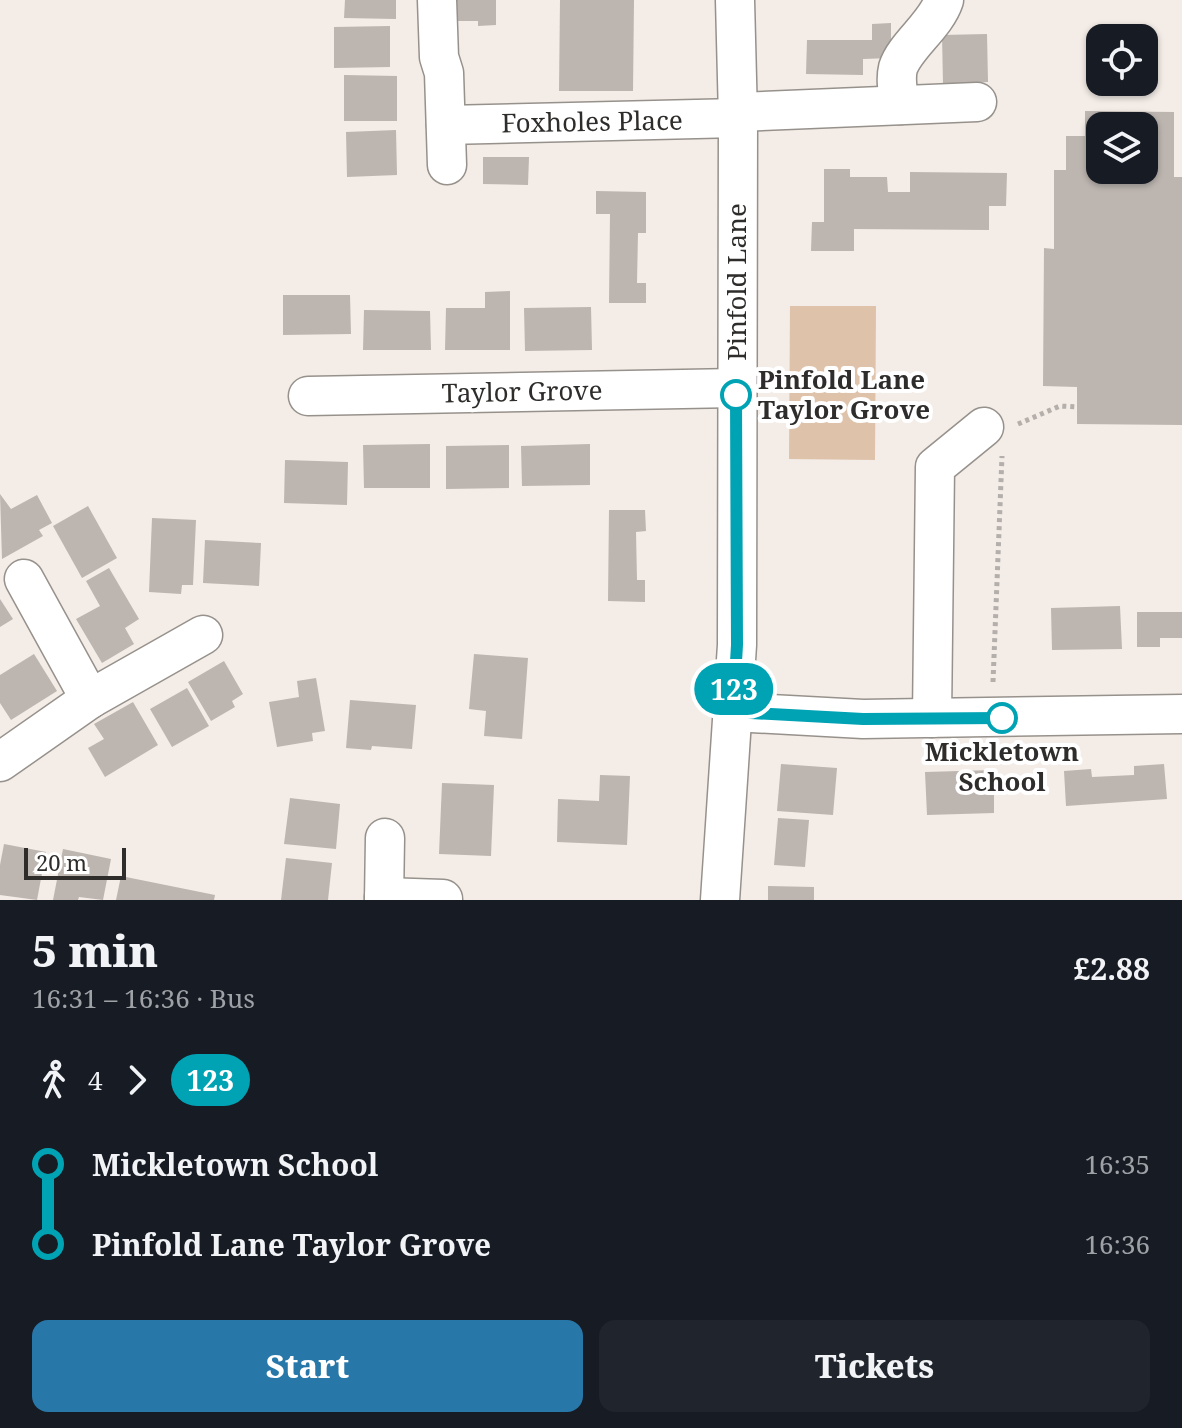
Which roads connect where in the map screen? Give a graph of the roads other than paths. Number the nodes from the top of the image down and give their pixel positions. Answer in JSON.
{"nodes":[{"id":1,"x":437,"y":0,"type":"edge"},
{"id":2,"x":735,"y":0,"type":"edge"},
{"id":3,"x":943,"y":1,"type":"edge"},
{"id":4,"x":977,"y":102,"type":"dead end"},
{"id":5,"x":900,"y":105,"type":"junction"},
{"id":6,"x":738,"y":115,"type":"junction"},
{"id":7,"x":446,"y":125,"type":"junction"},
{"id":8,"x":447,"y":165,"type":"dead end"},
{"id":9,"x":736,"y":388,"type":"junction"},
{"id":10,"x":308,"y":396,"type":"dead end"},
{"id":11,"x":1001,"y":432,"type":"road end"},
{"id":12,"x":24,"y":579,"type":"dead end"},
{"id":13,"x":203,"y":635,"type":"dead end"},
{"id":14,"x":90,"y":699,"type":"junction"},
{"id":15,"x":733,"y":712,"type":"junction"},
{"id":16,"x":1182,"y":714,"type":"edge"},
{"id":17,"x":932,"y":718,"type":"junction"},
{"id":18,"x":0,"y":762,"type":"edge"},
{"id":19,"x":385,"y":838,"type":"dead end"},
{"id":20,"x":384,"y":898,"type":"edge"},
{"id":21,"x":443,"y":899,"type":"edge"},
{"id":22,"x":720,"y":900,"type":"edge"}],
"edges":[{"from":1,"to":7,"type":"street"},
{"from":2,"to":6,"type":"street","name":"Pinfold Lane"},
{"from":3,"to":5,"type":"street"},
{"from":4,"to":5,"type":"street","name":"Foxholes Place"},
{"from":5,"to":6,"type":"street","name":"Foxholes Place"},
{"from":6,"to":7,"type":"street","name":"Foxholes Place"},
{"from":6,"to":9,"type":"street","name":"Pinfold Lane"},
{"from":7,"to":8,"type":"street"},
{"from":9,"to":10,"type":"street","name":"Taylor Grove"},
{"from":9,"to":15,"type":"street","name":"Pinfold Lane"},
{"from":11,"to":17,"type":"street"},
{"from":12,"to":14,"type":"street"},
{"from":13,"to":14,"type":"street"},
{"from":14,"to":18,"type":"street"},
{"from":15,"to":17,"type":"street"},
{"from":15,"to":22,"type":"street","name":"Pinfold Lane"},
{"from":16,"to":17,"type":"street"},
{"from":19,"to":20,"type":"street"},
{"from":20,"to":21,"type":"street"}]}
